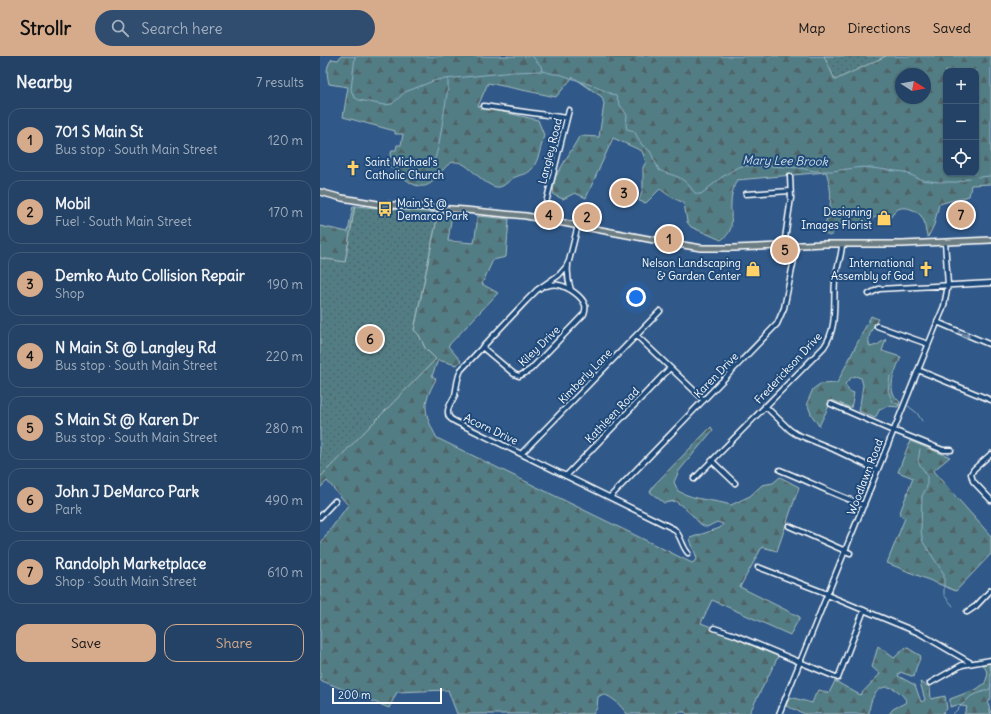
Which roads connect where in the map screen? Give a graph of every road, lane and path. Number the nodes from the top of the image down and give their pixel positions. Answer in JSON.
{"nodes":[{"id":1,"x":484,"y":106,"type":"dead end"},
{"id":2,"x":569,"y":110,"type":"dead end"},
{"id":3,"x":567,"y":118,"type":"junction"},
{"id":4,"x":790,"y":176,"type":"dead end"},
{"id":5,"x":790,"y":191,"type":"junction"},
{"id":6,"x":320,"y":192,"type":"edge"},
{"id":7,"x":746,"y":194,"type":"dead end"},
{"id":8,"x":542,"y":219,"type":"junction"},
{"id":9,"x":578,"y":225,"type":"junction"},
{"id":10,"x":991,"y":240,"type":"edge"},
{"id":11,"x":945,"y":242,"type":"junction"},
{"id":12,"x":842,"y":244,"type":"junction"},
{"id":13,"x":784,"y":245,"type":"junction"},
{"id":14,"x":797,"y":245,"type":"junction"},
{"id":15,"x":569,"y":261,"type":"junction"},
{"id":16,"x":991,"y":283,"type":"edge"},
{"id":17,"x":948,"y":285,"type":"junction"},
{"id":18,"x":544,"y":286,"type":"junction"},
{"id":19,"x":572,"y":291,"type":"junction"},
{"id":20,"x":869,"y":294,"type":"dead end"},
{"id":21,"x":660,"y":310,"type":"dead end"},
{"id":22,"x":937,"y":322,"type":"junction"},
{"id":23,"x":876,"y":326,"type":"dead end"},
{"id":24,"x":637,"y":336,"type":"junction"},
{"id":25,"x":928,"y":344,"type":"junction"},
{"id":26,"x":991,"y":345,"type":"edge"},
{"id":27,"x":482,"y":347,"type":"junction"},
{"id":28,"x":670,"y":368,"type":"junction"},
{"id":29,"x":918,"y":370,"type":"junction"},
{"id":30,"x":704,"y":400,"type":"junction"},
{"id":31,"x":991,"y":400,"type":"edge"},
{"id":32,"x":831,"y":404,"type":"dead end"},
{"id":33,"x":765,"y":406,"type":"junction"},
{"id":34,"x":893,"y":430,"type":"junction"},
{"id":35,"x":951,"y":450,"type":"dead end"},
{"id":36,"x":522,"y":453,"type":"junction"},
{"id":37,"x":991,"y":454,"type":"edge"},
{"id":38,"x":712,"y":461,"type":"junction"},
{"id":39,"x":780,"y":470,"type":"dead end"},
{"id":40,"x":877,"y":470,"type":"junction"},
{"id":41,"x":566,"y":476,"type":"junction"},
{"id":42,"x":694,"y":480,"type":"dead end"},
{"id":43,"x":735,"y":483,"type":"dead end"},
{"id":44,"x":610,"y":497,"type":"junction"},
{"id":45,"x":991,"y":500,"type":"edge"},
{"id":46,"x":335,"y":501,"type":"dead end"},
{"id":47,"x":864,"y":505,"type":"junction"},
{"id":48,"x":320,"y":517,"type":"edge"},
{"id":49,"x":789,"y":526,"type":"dead end"},
{"id":50,"x":848,"y":552,"type":"junction"},
{"id":51,"x":688,"y":553,"type":"dead end"},
{"id":52,"x":758,"y":567,"type":"dead end"},
{"id":53,"x":991,"y":590,"type":"edge"},
{"id":54,"x":827,"y":595,"type":"junction"},
{"id":55,"x":864,"y":610,"type":"junction"},
{"id":56,"x":967,"y":612,"type":"dead end"},
{"id":57,"x":714,"y":628,"type":"dead end"},
{"id":58,"x":991,"y":660,"type":"edge"},
{"id":59,"x":801,"y":662,"type":"junction"},
{"id":60,"x":970,"y":663,"type":"junction"},
{"id":61,"x":930,"y":683,"type":"dead end"},
{"id":62,"x":779,"y":714,"type":"edge"}],
"edges":[{"from":1,"to":3,"type":"street"},
{"from":2,"to":3,"type":"street","name":"Langley Road"},
{"from":3,"to":8,"type":"street","name":"Langley Road"},
{"from":4,"to":5,"type":"street"},
{"from":5,"to":7,"type":"street"},
{"from":5,"to":13,"type":"street"},
{"from":6,"to":8,"type":"main road"},
{"from":8,"to":9,"type":"main road"},
{"from":9,"to":13,"type":"main road"},
{"from":9,"to":15,"type":"street","name":"Acorn Drive"},
{"from":10,"to":11,"type":"main road"},
{"from":11,"to":12,"type":"main road"},
{"from":11,"to":17,"type":"street","name":"Woodlawn Road"},
{"from":12,"to":14,"type":"main road"},
{"from":12,"to":33,"type":"street","name":"Frederickson Drive"},
{"from":13,"to":14,"type":"main road"},
{"from":14,"to":30,"type":"street","name":"Karen Drive"},
{"from":15,"to":18,"type":"street","name":"Acorn Drive"},
{"from":15,"to":19,"type":"street","name":"Kiley Drive"},
{"from":16,"to":17,"type":"street"},
{"from":17,"to":20,"type":"street"},
{"from":17,"to":22,"type":"street","name":"Woodlawn Road"},
{"from":18,"to":19,"type":"street","name":"Kiley Drive"},
{"from":18,"to":27,"type":"street","name":"Acorn Drive"},
{"from":19,"to":27,"type":"street","name":"Kiley Drive"},
{"from":21,"to":24,"type":"street","name":"Kimberly Lane"},
{"from":22,"to":25,"type":"street","name":"Woodlawn Road"},
{"from":22,"to":26,"type":"street","one_way":true},
{"from":23,"to":25,"type":"street"},
{"from":24,"to":28,"type":"street"},
{"from":24,"to":36,"type":"street","name":"Kimberly Lane"},
{"from":25,"to":29,"type":"street","name":"Woodlawn Road"},
{"from":27,"to":36,"type":"street","name":"Acorn Drive"},
{"from":28,"to":30,"type":"street"},
{"from":28,"to":41,"type":"street","name":"Kathleen Road"},
{"from":29,"to":31,"type":"street"},
{"from":29,"to":34,"type":"street","name":"Woodlawn Road"},
{"from":30,"to":44,"type":"street","name":"Karen Drive"},
{"from":32,"to":34,"type":"street"},
{"from":33,"to":38,"type":"street","name":"Frederickson Drive"},
{"from":33,"to":40,"type":"street"},
{"from":34,"to":35,"type":"street"},
{"from":34,"to":40,"type":"street","name":"Woodlawn Road"},
{"from":36,"to":41,"type":"street","name":"Acorn Drive"},
{"from":37,"to":45,"type":"street"},
{"from":38,"to":42,"type":"street","name":"Frederickson Drive"},
{"from":38,"to":43,"type":"street"},
{"from":39,"to":47,"type":"street"},
{"from":40,"to":47,"type":"street","name":"Woodlawn Road"},
{"from":41,"to":44,"type":"street","name":"Acorn Drive"},
{"from":44,"to":51,"type":"street","name":"Acorn Drive"},
{"from":46,"to":48,"type":"street"},
{"from":47,"to":50,"type":"street","name":"Woodlawn Road"},
{"from":49,"to":50,"type":"street"},
{"from":50,"to":54,"type":"street","name":"Woodlawn Road"},
{"from":52,"to":54,"type":"street"},
{"from":53,"to":56,"type":"street"},
{"from":54,"to":55,"type":"street"},
{"from":54,"to":59,"type":"street","name":"Woodlawn Road"},
{"from":55,"to":59,"type":"street"},
{"from":55,"to":60,"type":"street"},
{"from":57,"to":59,"type":"street"},
{"from":58,"to":60,"type":"street"},
{"from":59,"to":62,"type":"street","name":"Woodlawn Road"},
{"from":60,"to":61,"type":"street"}]}
